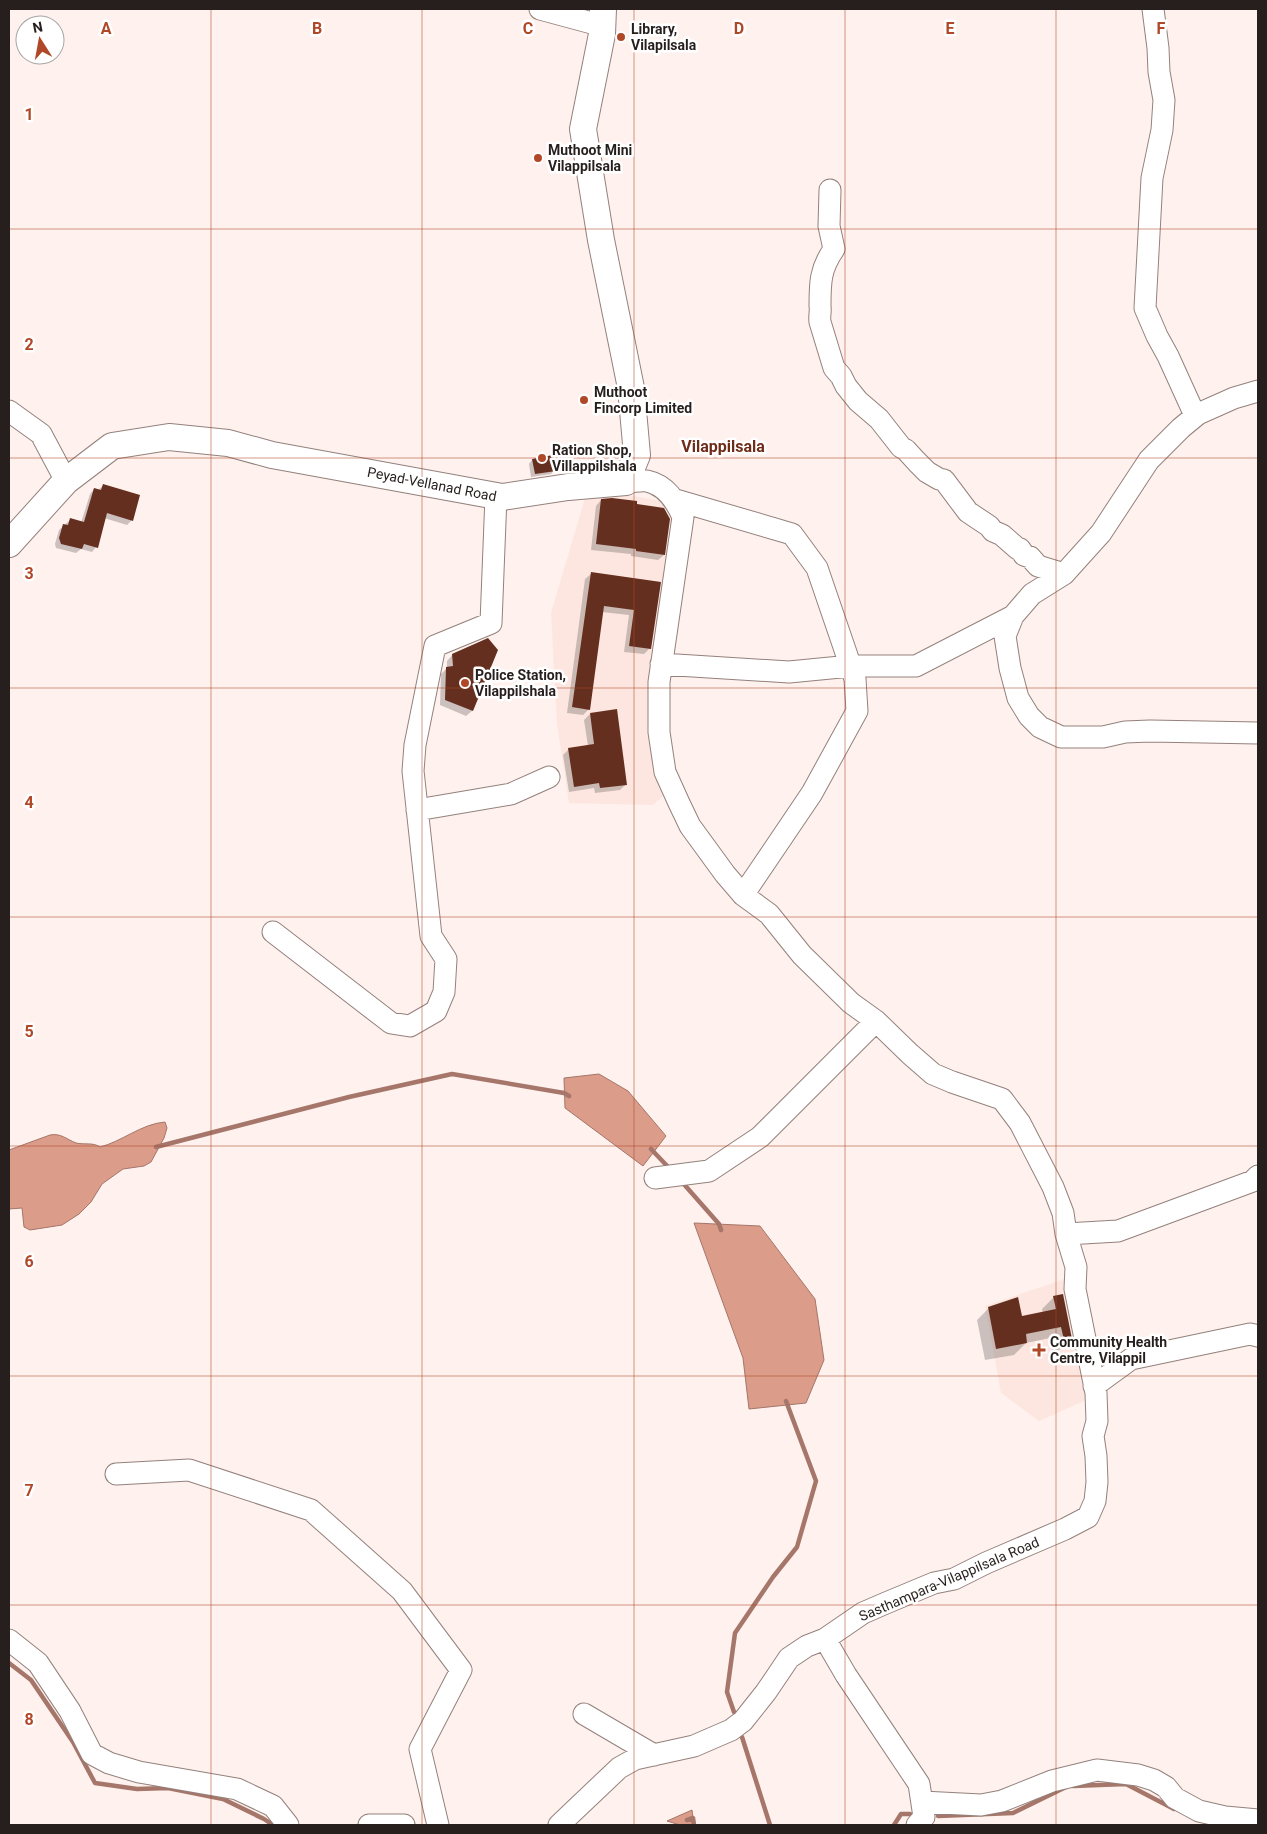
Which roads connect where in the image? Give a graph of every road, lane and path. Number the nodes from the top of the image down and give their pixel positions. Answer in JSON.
{"nodes":[{"id":1,"x":540,"y":9,"type":"edge"},
{"id":2,"x":1153,"y":9,"type":"edge"},
{"id":3,"x":603,"y":17,"type":"edge"},
{"id":4,"x":830,"y":190,"type":"dead end"},
{"id":5,"x":1258,"y":391,"type":"edge"},
{"id":6,"x":9,"y":411,"type":"edge"},
{"id":7,"x":1193,"y":411,"type":"dead end"},
{"id":8,"x":66,"y":481,"type":"junction"},
{"id":9,"x":626,"y":482,"type":"junction"},
{"id":10,"x":496,"y":496,"type":"junction"},
{"id":11,"x":676,"y":500,"type":"junction"},
{"id":12,"x":9,"y":544,"type":"edge"},
{"id":13,"x":1064,"y":574,"type":"junction"},
{"id":14,"x":1014,"y":616,"type":"junction"},
{"id":15,"x":661,"y":664,"type":"junction"},
{"id":16,"x":851,"y":666,"type":"junction"},
{"id":17,"x":1258,"y":733,"type":"edge"},
{"id":18,"x":549,"y":777,"type":"dead end"},
{"id":19,"x":417,"y":810,"type":"junction"},
{"id":20,"x":743,"y":894,"type":"junction"},
{"id":21,"x":274,"y":932,"type":"dead end"},
{"id":22,"x":876,"y":1020,"type":"junction"},
{"id":23,"x":1258,"y":1176,"type":"edge"},
{"id":24,"x":656,"y":1178,"type":"dead end"},
{"id":25,"x":1066,"y":1234,"type":"junction"},
{"id":26,"x":1258,"y":1336,"type":"edge"},
{"id":27,"x":1094,"y":1386,"type":"junction"},
{"id":28,"x":116,"y":1474,"type":"dead end"},
{"id":29,"x":825,"y":1639,"type":"junction"},
{"id":30,"x":9,"y":1640,"type":"edge"},
{"id":31,"x":584,"y":1714,"type":"dead end"},
{"id":32,"x":654,"y":1755,"type":"junction"},
{"id":33,"x":922,"y":1802,"type":"junction"},
{"id":34,"x":1258,"y":1820,"type":"edge"},
{"id":35,"x":288,"y":1825,"type":"edge"},
{"id":36,"x":369,"y":1825,"type":"edge"},
{"id":37,"x":404,"y":1825,"type":"edge"},
{"id":38,"x":438,"y":1825,"type":"edge"},
{"id":39,"x":559,"y":1825,"type":"edge"},
{"id":40,"x":917,"y":1825,"type":"edge"}],
"edges":[{"from":1,"to":3,"type":"street"},
{"from":2,"to":7,"type":"street"},
{"from":3,"to":9,"type":"main road"},
{"from":4,"to":13,"type":"street"},
{"from":5,"to":13,"type":"street"},
{"from":6,"to":8,"type":"street"},
{"from":8,"to":10,"type":"main road","name":"Peyad-Vellanad Road"},
{"from":8,"to":12,"type":"main road","name":"Peyad-Vellanad Road"},
{"from":9,"to":10,"type":"main road","name":"Peyad-Vellanad Road"},
{"from":9,"to":11,"type":"street"},
{"from":10,"to":19,"type":"street"},
{"from":11,"to":15,"type":"street","name":"Sasthampara-Vilappilsala Road"},
{"from":11,"to":16,"type":"street"},
{"from":13,"to":14,"type":"street"},
{"from":14,"to":16,"type":"street"},
{"from":14,"to":17,"type":"street"},
{"from":15,"to":16,"type":"street"},
{"from":15,"to":20,"type":"street","name":"Sasthampara-Vilappilsala Road"},
{"from":16,"to":20,"type":"street"},
{"from":18,"to":19,"type":"street"},
{"from":19,"to":21,"type":"street"},
{"from":20,"to":22,"type":"street","name":"Sasthampara-Vilappilsala Road"},
{"from":22,"to":24,"type":"street"},
{"from":22,"to":25,"type":"street","name":"Sasthampara-Vilappilsala Road"},
{"from":23,"to":25,"type":"street"},
{"from":25,"to":27,"type":"street","name":"Sasthampara-Vilappilsala Road"},
{"from":26,"to":27,"type":"street"},
{"from":27,"to":29,"type":"street","name":"Sasthampara-Vilappilsala Road"},
{"from":28,"to":38,"type":"street"},
{"from":29,"to":32,"type":"street"},
{"from":29,"to":33,"type":"street"},
{"from":30,"to":35,"type":"street"},
{"from":31,"to":32,"type":"street"},
{"from":32,"to":39,"type":"street"},
{"from":33,"to":34,"type":"street"},
{"from":33,"to":40,"type":"street"},
{"from":36,"to":37,"type":"street"}]}
